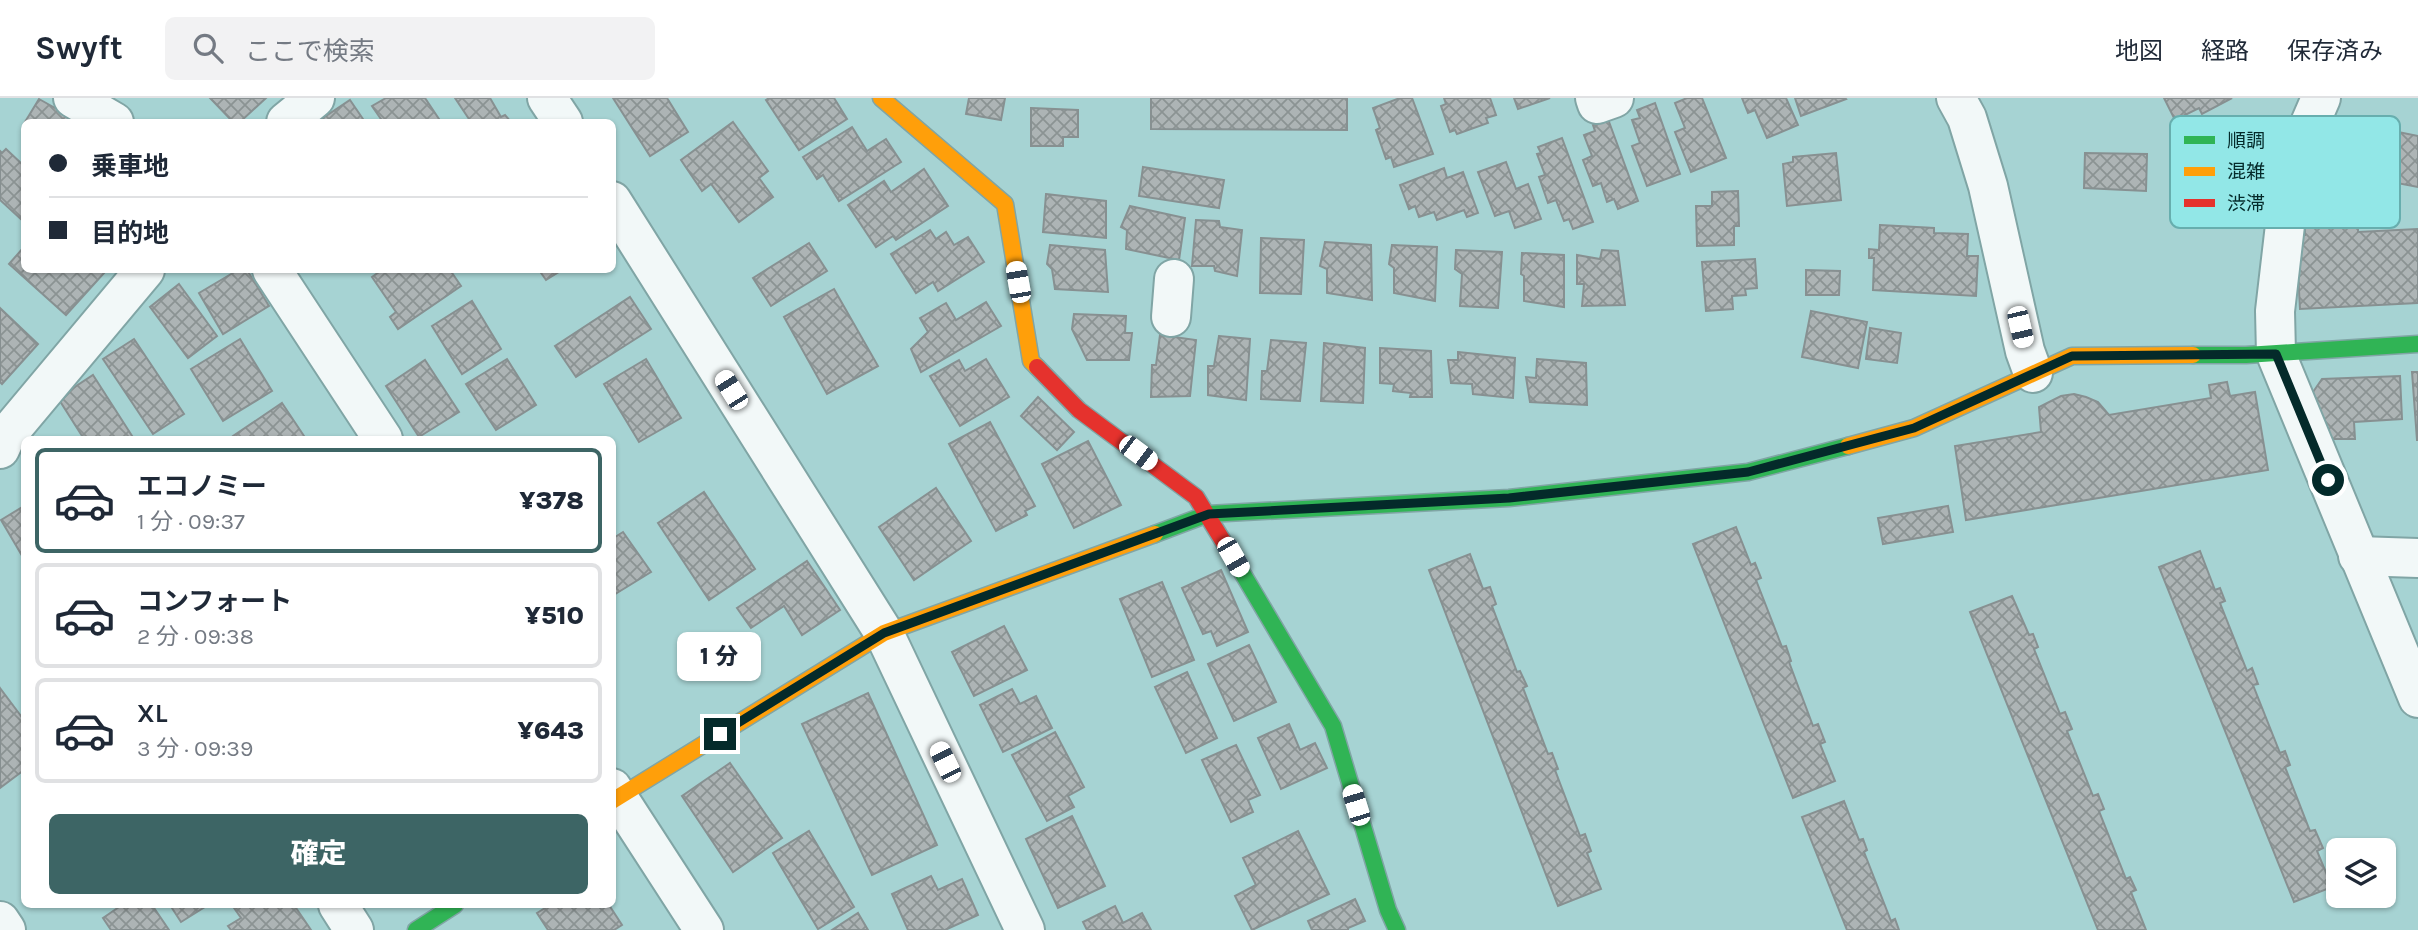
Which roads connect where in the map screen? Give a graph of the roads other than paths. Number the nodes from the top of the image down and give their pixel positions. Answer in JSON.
{"nodes":[{"id":1,"x":73,"y":98,"type":"edge"},
{"id":2,"x":315,"y":98,"type":"edge"},
{"id":3,"x":547,"y":98,"type":"edge"},
{"id":4,"x":881,"y":98,"type":"edge"},
{"id":5,"x":1595,"y":98,"type":"edge"},
{"id":6,"x":1614,"y":98,"type":"edge"},
{"id":7,"x":1956,"y":98,"type":"edge"},
{"id":8,"x":2321,"y":98,"type":"edge"},
{"id":9,"x":2313,"y":116,"type":"edge"},
{"id":10,"x":109,"y":119,"type":"edge"},
{"id":11,"x":290,"y":119,"type":"edge"},
{"id":12,"x":561,"y":119,"type":"edge"},
{"id":13,"x":616,"y":207,"type":"edge"},
{"id":14,"x":2285,"y":228,"type":"edge"},
{"id":15,"x":143,"y":273,"type":"edge"},
{"id":16,"x":274,"y":273,"type":"edge"},
{"id":17,"x":1174,"y":279,"type":"dead end"},
{"id":18,"x":1171,"y":317,"type":"dead end"},
{"id":19,"x":2418,"y":344,"type":"edge"},
{"id":20,"x":2276,"y":354,"type":"junction"},
{"id":21,"x":2033,"y":373,"type":"junction"},
{"id":22,"x":381,"y":436,"type":"edge"},
{"id":23,"x":10,"y":445,"type":"edge"},
{"id":24,"x":1209,"y":514,"type":"junction"},
{"id":25,"x":2358,"y":556,"type":"junction"},
{"id":26,"x":2418,"y":558,"type":"edge"},
{"id":27,"x":884,"y":633,"type":"junction"},
{"id":28,"x":2418,"y":698,"type":"edge"},
{"id":29,"x":616,"y":795,"type":"edge"},
{"id":30,"x":616,"y":798,"type":"edge"},
{"id":31,"x":340,"y":908,"type":"edge"},
{"id":32,"x":450,"y":908,"type":"edge"},
{"id":33,"x":0,"y":921,"type":"edge"},
{"id":34,"x":6,"y":930,"type":"edge"},
{"id":35,"x":354,"y":930,"type":"edge"},
{"id":36,"x":416,"y":930,"type":"edge"},
{"id":37,"x":704,"y":930,"type":"edge"},
{"id":38,"x":1025,"y":930,"type":"edge"},
{"id":39,"x":1397,"y":930,"type":"edge"}],
"edges":[{"from":1,"to":10,"type":"street"},
{"from":2,"to":11,"type":"street"},
{"from":3,"to":12,"type":"street"},
{"from":4,"to":24,"type":"street"},
{"from":5,"to":6,"type":"street"},
{"from":7,"to":21,"type":"street"},
{"from":8,"to":9,"type":"street"},
{"from":13,"to":27,"type":"street"},
{"from":14,"to":20,"type":"street"},
{"from":15,"to":23,"type":"street"},
{"from":16,"to":22,"type":"street"},
{"from":17,"to":18,"type":"street"},
{"from":19,"to":20,"type":"street"},
{"from":20,"to":21,"type":"street"},
{"from":20,"to":25,"type":"street"},
{"from":21,"to":24,"type":"street"},
{"from":24,"to":27,"type":"street"},
{"from":24,"to":39,"type":"street"},
{"from":25,"to":26,"type":"street"},
{"from":25,"to":28,"type":"street"},
{"from":27,"to":29,"type":"street"},
{"from":27,"to":38,"type":"street"},
{"from":30,"to":37,"type":"street"},
{"from":31,"to":35,"type":"street"},
{"from":32,"to":36,"type":"street"},
{"from":33,"to":34,"type":"street"}]}
